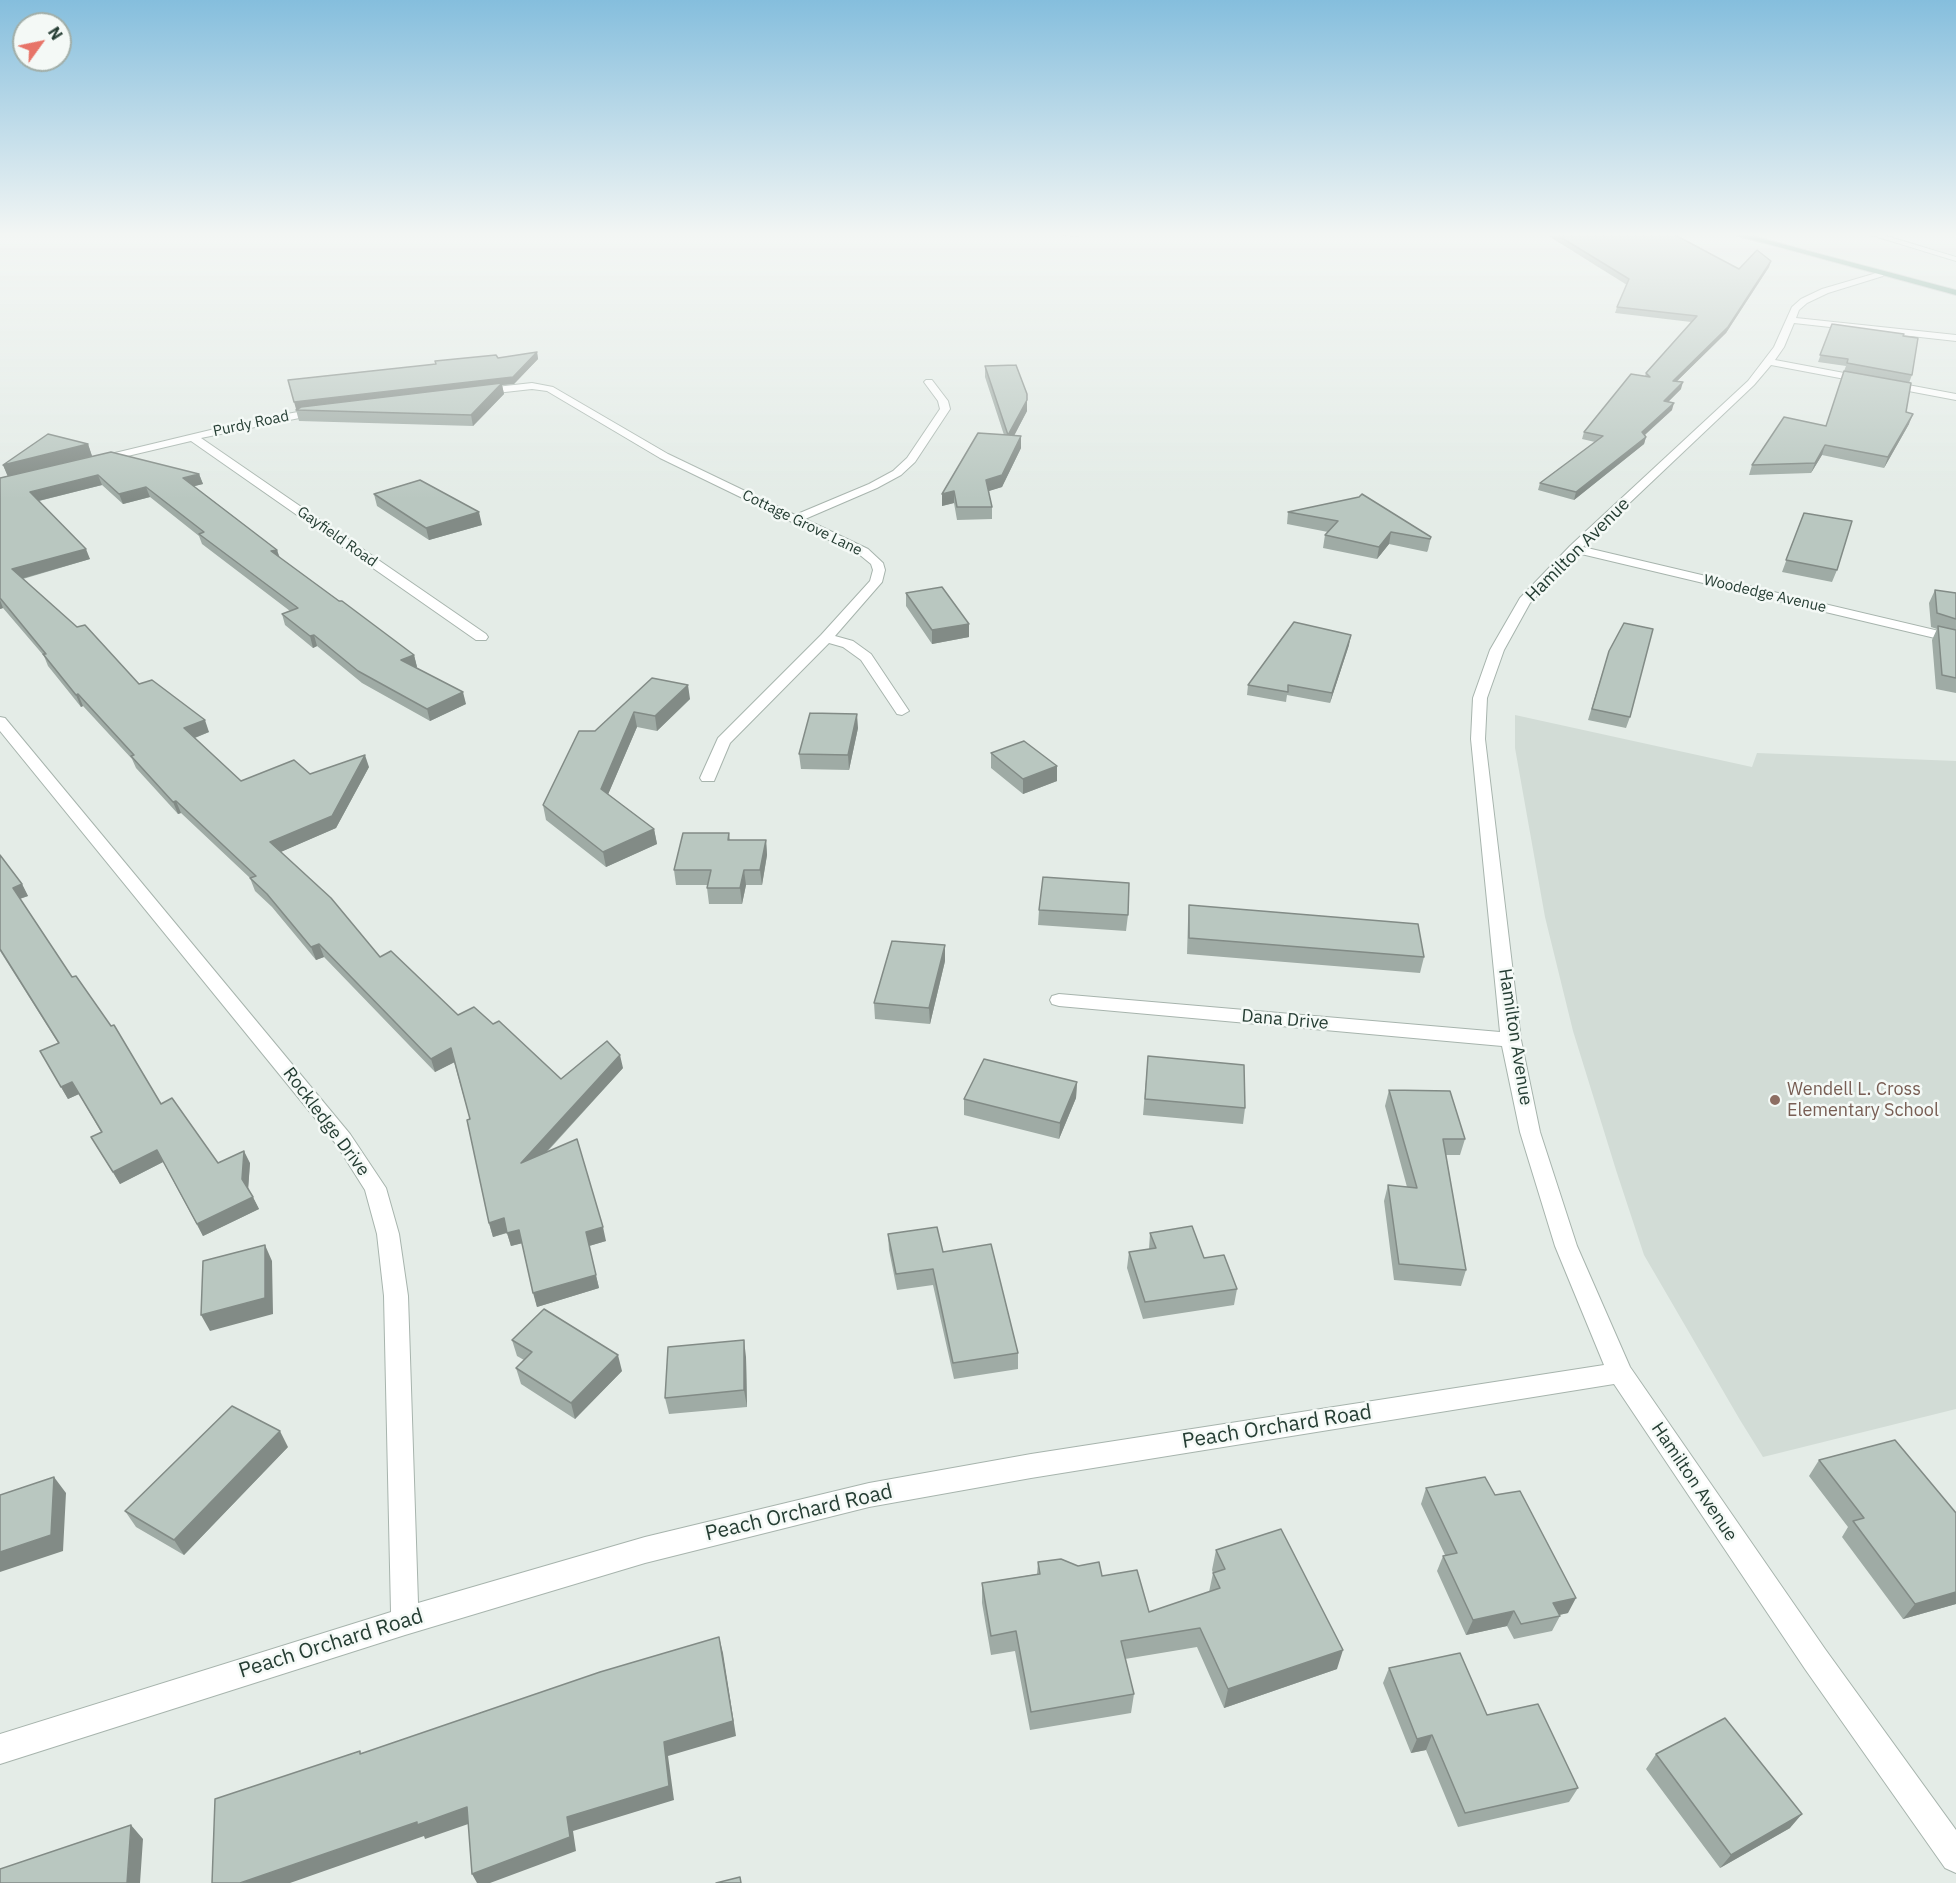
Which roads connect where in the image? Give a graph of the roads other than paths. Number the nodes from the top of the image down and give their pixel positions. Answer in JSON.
{"nodes":[{"id":1,"x":1789,"y":323,"type":"edge"},
{"id":2,"x":1817,"y":323,"type":"edge"},
{"id":3,"x":1956,"y":338,"type":"edge"},
{"id":4,"x":1769,"y":362,"type":"junction"},
{"id":5,"x":929,"y":382,"type":"dead end"},
{"id":6,"x":465,"y":393,"type":"edge"},
{"id":7,"x":1956,"y":397,"type":"edge"},
{"id":8,"x":328,"y":409,"type":"edge"},
{"id":9,"x":192,"y":437,"type":"junction"},
{"id":10,"x":90,"y":462,"type":"edge"},
{"id":11,"x":795,"y":519,"type":"junction"},
{"id":12,"x":1574,"y":549,"type":"junction"},
{"id":13,"x":481,"y":637,"type":"dead end"},
{"id":14,"x":826,"y":638,"type":"junction"},
{"id":15,"x":1956,"y":639,"type":"edge"},
{"id":16,"x":902,"y":711,"type":"dead end"},
{"id":17,"x":0,"y":721,"type":"edge"},
{"id":18,"x":708,"y":778,"type":"dead end"},
{"id":19,"x":1059,"y":1000,"type":"dead end"},
{"id":20,"x":1511,"y":1040,"type":"junction"},
{"id":21,"x":1620,"y":1373,"type":"junction"},
{"id":22,"x":405,"y":1621,"type":"junction"},
{"id":23,"x":0,"y":1749,"type":"edge"},
{"id":24,"x":1956,"y":1857,"type":"edge"}],
"edges":[{"from":1,"to":4,"type":"street","name":"Hamilton Avenue"},
{"from":2,"to":3,"type":"street"},
{"from":4,"to":7,"type":"street"},
{"from":4,"to":12,"type":"street","name":"Hamilton Avenue"},
{"from":5,"to":11,"type":"street"},
{"from":6,"to":11,"type":"street","name":"Cottage Grove Lane"},
{"from":8,"to":9,"type":"street","name":"Purdy Road"},
{"from":9,"to":10,"type":"street","name":"Purdy Road"},
{"from":9,"to":13,"type":"street","name":"Gayfield Road"},
{"from":11,"to":14,"type":"street","name":"Cottage Grove Lane"},
{"from":12,"to":15,"type":"street","name":"Woodedge Avenue"},
{"from":12,"to":20,"type":"street","name":"Hamilton Avenue"},
{"from":14,"to":16,"type":"street"},
{"from":14,"to":18,"type":"street","name":"Cottage Grove Lane"},
{"from":17,"to":22,"type":"street","name":"Rockledge Drive"},
{"from":19,"to":20,"type":"street","name":"Dana Drive"},
{"from":20,"to":21,"type":"street","name":"Hamilton Avenue"},
{"from":21,"to":22,"type":"street","name":"Peach Orchard Road"},
{"from":21,"to":24,"type":"street","name":"Hamilton Avenue"},
{"from":22,"to":23,"type":"street","name":"Peach Orchard Road"}]}
